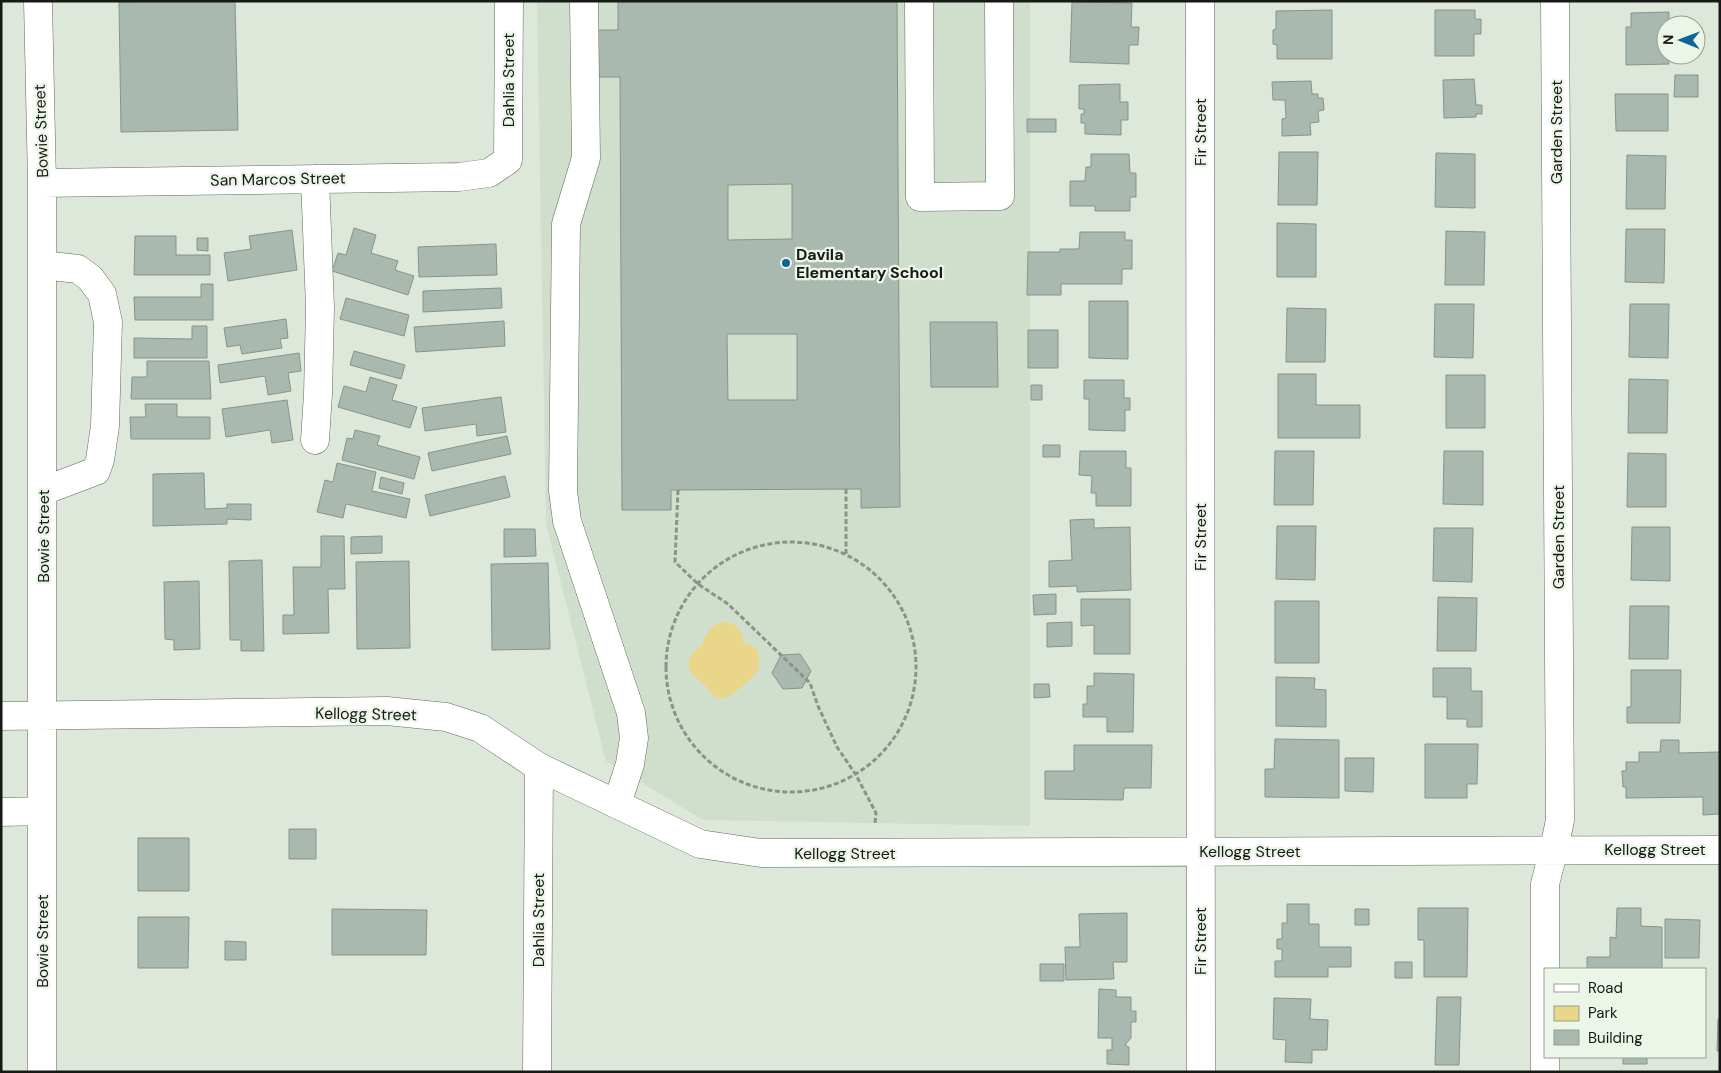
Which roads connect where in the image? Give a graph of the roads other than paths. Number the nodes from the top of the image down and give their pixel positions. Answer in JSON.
{"nodes":[{"id":1,"x":38,"y":1,"type":"edge"},
{"id":2,"x":509,"y":1,"type":"edge"},
{"id":3,"x":584,"y":1,"type":"edge"},
{"id":4,"x":919,"y":1,"type":"edge"},
{"id":5,"x":999,"y":1,"type":"edge"},
{"id":6,"x":1200,"y":1,"type":"edge"},
{"id":7,"x":1555,"y":1,"type":"edge"},
{"id":8,"x":508,"y":160,"type":"joint"},
{"id":9,"x":315,"y":179,"type":"junction"},
{"id":10,"x":42,"y":183,"type":"junction"},
{"id":11,"x":42,"y":265,"type":"junction"},
{"id":12,"x":315,"y":440,"type":"dead end"},
{"id":13,"x":43,"y":491,"type":"junction"},
{"id":14,"x":1,"y":716,"type":"edge"},
{"id":15,"x":43,"y":716,"type":"junction"},
{"id":16,"x":539,"y":767,"type":"junction"},
{"id":17,"x":617,"y":804,"type":"junction"},
{"id":18,"x":42,"y":811,"type":"junction"},
{"id":19,"x":1,"y":812,"type":"edge"},
{"id":20,"x":1554,"y":849,"type":"junction"},
{"id":21,"x":1720,"y":850,"type":"edge"},
{"id":22,"x":1200,"y":851,"type":"junction"},
{"id":23,"x":1544,"y":968,"type":"edge"},
{"id":24,"x":1545,"y":1058,"type":"edge"},
{"id":25,"x":42,"y":1072,"type":"edge"},
{"id":26,"x":538,"y":1072,"type":"edge"},
{"id":27,"x":1201,"y":1072,"type":"edge"},
{"id":28,"x":1545,"y":1072,"type":"edge"}],
"edges":[{"from":1,"to":10,"type":"street","name":"Bowie Street"},
{"from":2,"to":8,"type":"street","name":"Dahlia Street"},
{"from":3,"to":17,"type":"street"},
{"from":4,"to":5,"type":"street"},
{"from":6,"to":22,"type":"street","name":"Fir Street"},
{"from":7,"to":20,"type":"street","name":"Garden Street"},
{"from":8,"to":9,"type":"street","name":"San Marcos Street"},
{"from":9,"to":10,"type":"street","name":"San Marcos Street"},
{"from":9,"to":12,"type":"street"},
{"from":10,"to":11,"type":"street","name":"Bowie Street"},
{"from":11,"to":13,"type":"street","name":"Bowie Street"},
{"from":11,"to":13,"type":"street"},
{"from":13,"to":15,"type":"street","name":"Bowie Street"},
{"from":14,"to":15,"type":"street","name":"Kellogg Street"},
{"from":15,"to":16,"type":"street","name":"Kellogg Street"},
{"from":15,"to":18,"type":"street","name":"Bowie Street"},
{"from":16,"to":17,"type":"street","name":"Kellogg Street"},
{"from":16,"to":26,"type":"street","name":"Dahlia Street"},
{"from":17,"to":22,"type":"street","name":"Kellogg Street"},
{"from":18,"to":19,"type":"street"},
{"from":18,"to":25,"type":"street","name":"Bowie Street"},
{"from":20,"to":21,"type":"street","name":"Kellogg Street"},
{"from":20,"to":22,"type":"street","name":"Kellogg Street"},
{"from":20,"to":23,"type":"street","name":"Garden Street"},
{"from":22,"to":27,"type":"street","name":"Fir Street"},
{"from":24,"to":28,"type":"street","name":"Garden Street"}]}
